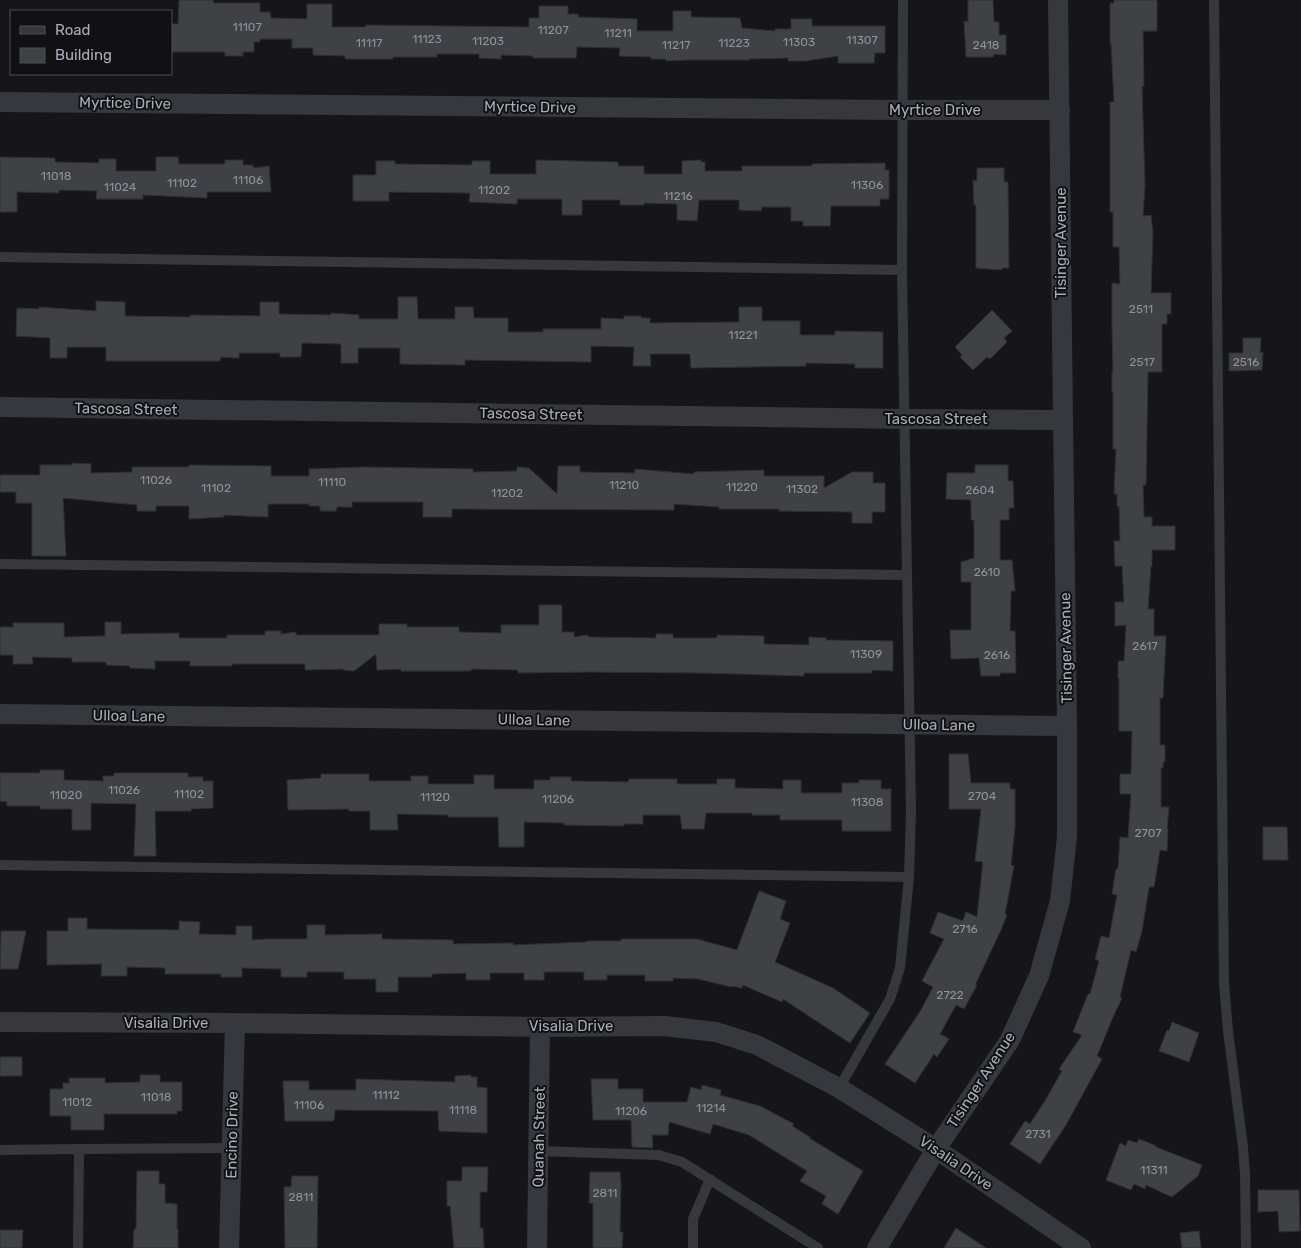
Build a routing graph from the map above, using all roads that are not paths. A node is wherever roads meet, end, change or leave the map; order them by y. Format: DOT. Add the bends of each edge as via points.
graph roads {
  1 [pos="903,0"];
  2 [pos="1058,0"];
  3 [pos="1214,0"];
  4 [pos="0,102"];
  5 [pos="902,110"];
  6 [pos="1060,110"];
  7 [pos="0,256"];
  8 [pos="902,270"];
  9 [pos="0,407"];
  10 [pos="906,419"];
  11 [pos="1063,420"];
  12 [pos="0,564"];
  13 [pos="907,575"];
  14 [pos="0,714"];
  15 [pos="909,725"];
  16 [pos="1067,726"];
  17 [pos="0,865"];
  18 [pos="909,877"];
  19 [pos="0,1022"];
  20 [pos="235,1023"];
  21 [pos="540,1026"];
  22 [pos="839,1088"];
  23 [pos="232,1148"];
  24 [pos="79,1149"];
  25 [pos="936,1149"];
  26 [pos="0,1150"];
  27 [pos="539,1151"];
  28 [pos="710,1179"];
  29 [pos="78,1248"];
  30 [pos="229,1248"];
  31 [pos="538,1248"];
  32 [pos="693,1248"];
  33 [pos="818,1248"];
  34 [pos="877,1248"];
  35 [pos="1081,1248"];
  36 [pos="1246,1248"];
  1 -- 5 [label="lane"];
  2 -- 6 [label="street, Tisinger Avenue"];
  3 -- 36 [label="lane" via="1224,983 1244,1156"];
  4 -- 5 [label="street, Myrtice Drive"];
  5 -- 6 [label="street, Myrtice Drive"];
  5 -- 8 [label="lane"];
  6 -- 11 [label="street, Tisinger Avenue"];
  7 -- 8 [label="lane"];
  8 -- 10 [label="lane"];
  9 -- 10 [label="street, Tascosa Street"];
  10 -- 11 [label="street, Tascosa Street"];
  10 -- 13 [label="lane"];
  11 -- 16 [label="street, Tisinger Avenue"];
  12 -- 13 [label="lane"];
  13 -- 15 [label="lane"];
  14 -- 15 [label="street, Ulloa Lane"];
  15 -- 16 [label="street, Ulloa Lane"];
  15 -- 18 [label="lane"];
  16 -- 25 [label="street, Tisinger Avenue" via="1067,837 1060,901 1039,976 1010,1040"];
  17 -- 18 [label="lane"];
  18 -- 22 [label="lane" via="900,968 890,999"];
  19 -- 20 [label="street, Visalia Drive"];
  20 -- 21 [label="street, Visalia Drive"];
  20 -- 23 [label="street, Encino Drive"];
  21 -- 22 [label="street, Visalia Drive" via="664,1026 716,1032 757,1045"];
  21 -- 27 [label="street, Quanah Street"];
  22 -- 25 [label="street, Visalia Drive"];
  23 -- 24 [label="lane"];
  23 -- 30 [label="street, Encino Drive"];
  24 -- 26 [label="lane"];
  24 -- 29 [label="lane"];
  25 -- 34 [label="street, Tisinger Avenue"];
  25 -- 35 [label="street, Visalia Drive"];
  27 -- 28 [label="lane" via="659,1155 682,1162"];
  27 -- 31 [label="street, Quanah Street"];
  28 -- 32 [label="lane" via="694,1219"];
  28 -- 33 [label="lane"];
}
